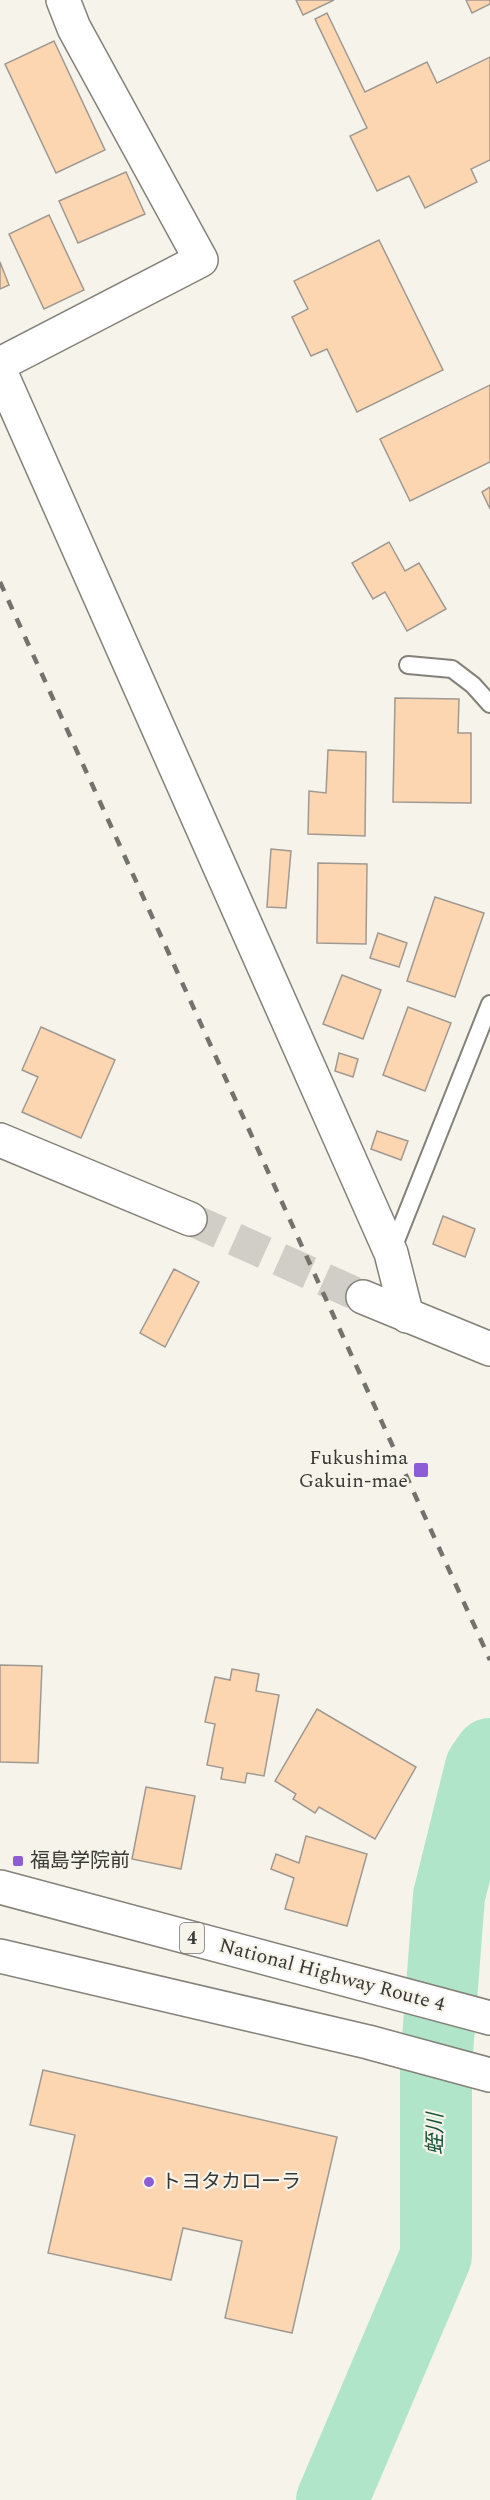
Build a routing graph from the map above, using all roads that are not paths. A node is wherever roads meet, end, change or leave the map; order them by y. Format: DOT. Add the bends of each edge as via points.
graph roads {
  1 [pos="63,0"];
  2 [pos="0,364"];
  3 [pos="0,371"];
  4 [pos="408,665"];
  5 [pos="490,704"];
  6 [pos="490,1004"];
  7 [pos="0,1140"];
  8 [pos="190,1219"];
  9 [pos="391,1254"];
  10 [pos="363,1297"];
  11 [pos="407,1317"];
  12 [pos="490,1349"];
  13 [pos="0,1887"];
  14 [pos="0,1956"];
  15 [pos="489,2018"];
  16 [pos="486,2074"];
  1 -- 2 [label="main road" via="201,260"];
  3 -- 9 [label="main road"];
  4 -- 5 [label="lane" via="452,669"];
  6 -- 9 [label="lane"];
  7 -- 8 [label="main road"];
  9 -- 11 [label="main road"];
  10 -- 11 [label="main road"];
  11 -- 12 [label="main road"];
  13 -- 15 [label="main road, National Highway Route 4 / 4"];
  14 -- 16 [label="main road" via="368,2042"];
}
